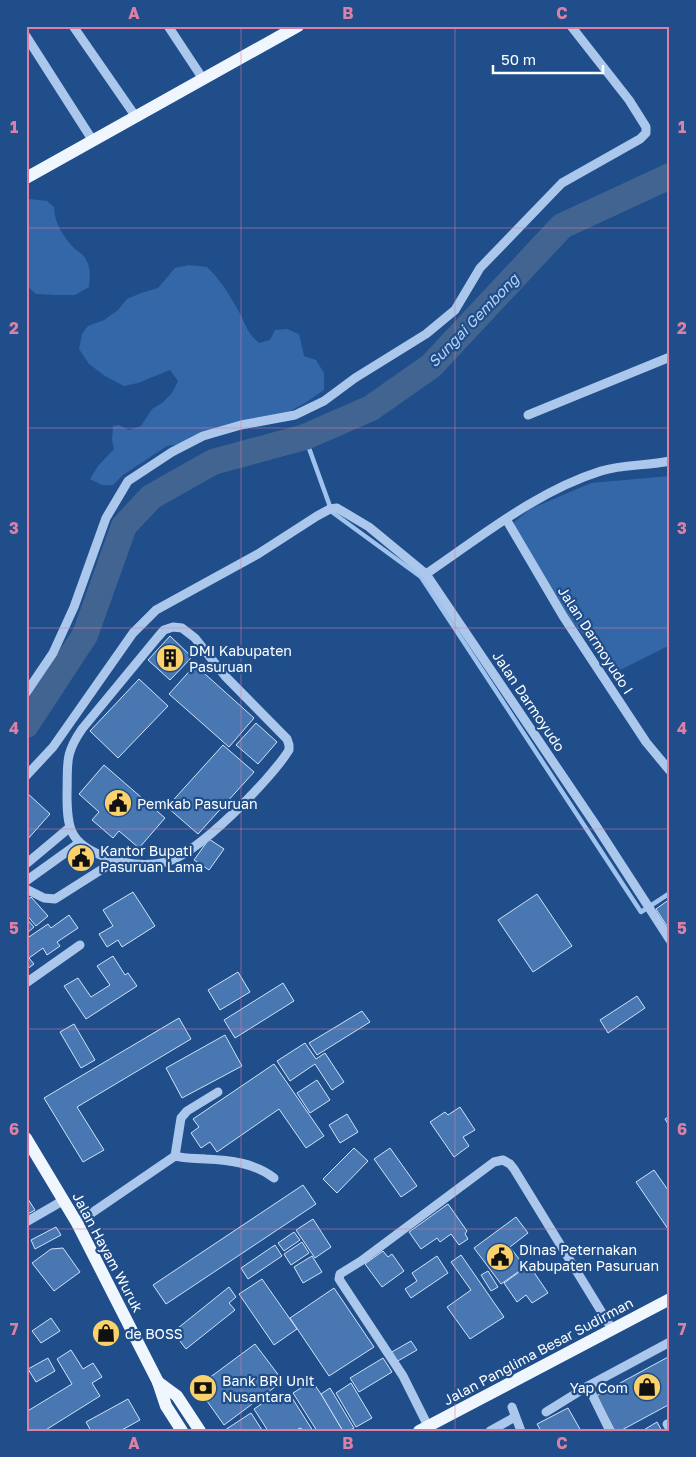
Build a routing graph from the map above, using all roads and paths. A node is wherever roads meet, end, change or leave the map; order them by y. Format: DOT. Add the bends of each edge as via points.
graph roads {
  1 [pos="73,26"];
  2 [pos="168,26"];
  3 [pos="298,26"];
  4 [pos="571,26"];
  5 [pos="26,36"];
  6 [pos="203,79"];
  7 [pos="136,117"];
  8 [pos="93,141"];
  9 [pos="26,178"];
  10 [pos="670,357"];
  11 [pos="528,414"];
  12 [pos="670,461"];
  13 [pos="506,519"];
  14 [pos="426,574"];
  15 [pos="26,693"];
  16 [pos="670,771"];
  17 [pos="26,776"];
  18 [pos="69,828"];
  19 [pos="79,843"];
  20 [pos="115,860"];
  21 [pos="26,864"];
  22 [pos="26,881"];
  23 [pos="26,889"];
  24 [pos="670,940"];
  25 [pos="80,945"];
  26 [pos="26,983"];
  27 [pos="218,1092"];
  28 [pos="26,1138"];
  29 [pos="175,1156"];
  30 [pos="274,1178"];
  31 [pos="64,1200"];
  32 [pos="26,1222"];
  33 [pos="77,1223"];
  34 [pos="670,1299"];
  35 [pos="612,1329"];
  36 [pos="670,1342"];
  37 [pos="158,1382"];
  38 [pos="588,1386"];
  39 [pos="512,1408"];
  40 [pos="546,1412"];
  41 [pos="515,1418"];
  42 [pos="421,1429"];
  43 [pos="182,1431"];
  44 [pos="200,1431"];
  45 [pos="490,1431"];
  46 [pos="521,1431"];
  47 [pos="610,1431"];
  1 -- 7 [label="street"];
  2 -- 6 [label="street"];
  3 -- 6 [label="main road"];
  4 -- 15 [label="street" via="629,100 646,127 646,133 562,183 480,268 455,310 426,334 324,401 295,415 203,436 128,481 106,518 74,607 53,653"];
  5 -- 8 [label="street"];
  6 -- 7 [label="main road"];
  7 -- 8 [label="main road"];
  8 -- 9 [label="main road"];
  10 -- 11 [label="street"];
  12 -- 13 [label="street" via="604,470 577,479"];
  13 -- 14 [label="street"];
  13 -- 16 [label="street, Jalan Darmoyudo I" via="563,616 646,742"];
  14 -- 17 [label="street, Jalan Darmoyudo" via="369,527 348,513 332,509 156,610 133,633 50,751"];
  14 -- 24 [label="street, Jalan Darmoyudo"];
  18 -- 19 [label="street"];
  18 -- 20 [label="street" via="68,756 75,740 164,630 182,628 195,638 225,676 287,739 289,750 224,823 184,853 160,863"];
  18 -- 21 [label="street"];
  19 -- 20 [label="street"];
  19 -- 22 [label="street"];
  20 -- 23 [label="street" via="55,899 44,898"];
  25 -- 26 [label="street"];
  27 -- 29 [label="street" via="181,1118"];
  28 -- 31 [label="main road, Jalan Hayam Wuruk"];
  29 -- 30 [label="street" via="248,1165"];
  29 -- 33 [label="street"];
  31 -- 32 [label="street"];
  31 -- 33 [label="main road, Jalan Hayam Wuruk"];
  33 -- 37 [label="main road, Jalan Hayam Wuruk"];
  34 -- 35 [label="main road, Jalan Panglima Besar Sudirman"];
  35 -- 42 [label="main road, Jalan Panglima Besar Sudirman"];
  35 -- 42 [label="street" via="514,1169 503,1160 494,1162 340,1274 339,1279 403,1376"];
  36 -- 38 [label="street"];
  37 -- 43 [label="main road, Jalan Hayam Wuruk" via="166,1406"];
  37 -- 44 [label="main road, Jalan Hayam Wuruk" via="177,1396"];
  38 -- 40 [label="street"];
  38 -- 47 [label="street"];
  39 -- 41 [label="street"];
  41 -- 45 [label="street"];
  41 -- 46 [label="street"];
}
